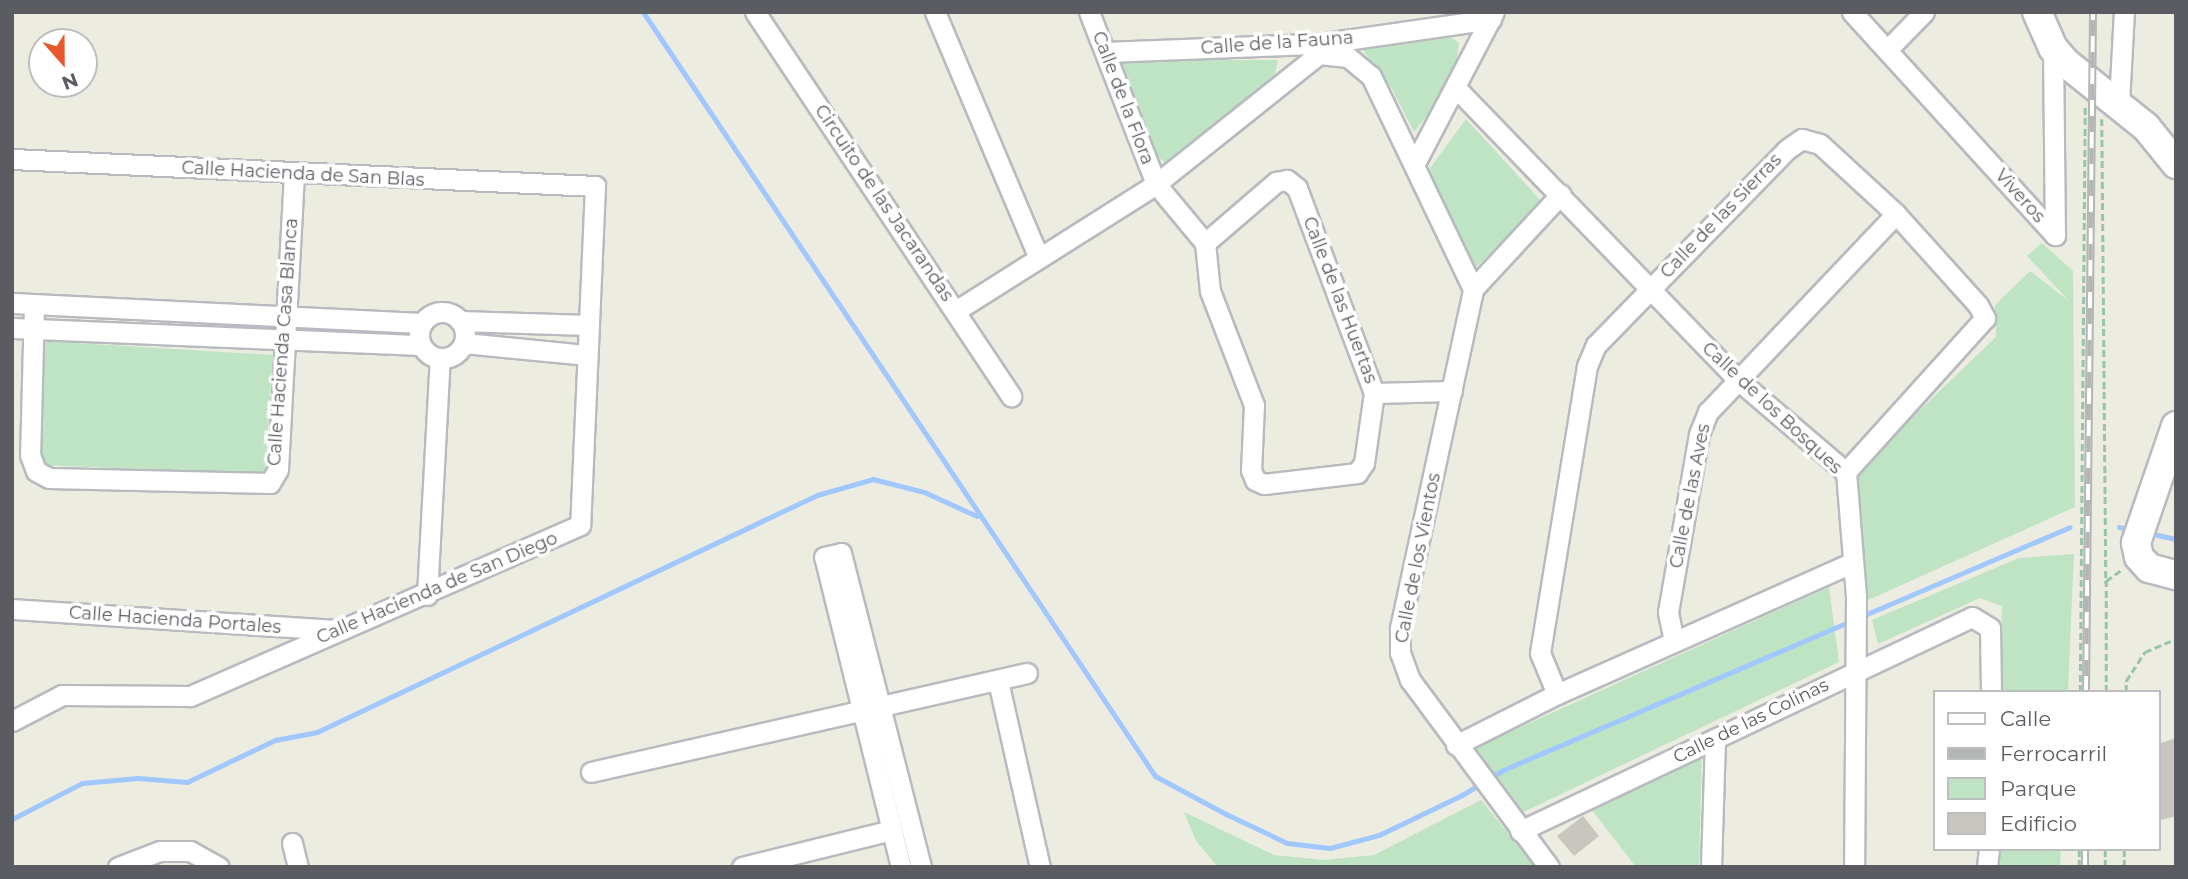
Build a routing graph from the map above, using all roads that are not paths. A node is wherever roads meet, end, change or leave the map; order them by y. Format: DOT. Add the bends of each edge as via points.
graph roads {
  1 [pos="755,12"];
  2 [pos="935,12"];
  3 [pos="1089,12"];
  4 [pos="1852,12"];
  5 [pos="1924,12"];
  6 [pos="2037,12"];
  7 [pos="2124,12"];
  8 [pos="1492,15"];
  9 [pos="2053,48"];
  10 [pos="1318,49"];
  11 [pos="1887,50"];
  12 [pos="1105,52"];
  13 [pos="1457,88"];
  14 [pos="2102,92"];
  15 [pos="12,159"];
  16 [pos="1415,163"];
  17 [pos="2176,164"];
  18 [pos="294,174"];
  19 [pos="1156,184"];
  20 [pos="595,186"];
  21 [pos="1561,194"];
  22 [pos="1896,214"];
  23 [pos="1205,243"];
  24 [pos="1038,256"];
  25 [pos="1473,289"];
  26 [pos="1650,289"];
  27 [pos="12,303"];
  28 [pos="34,305"];
  29 [pos="957,310"];
  30 [pos="284,317"];
  31 [pos="460,321"];
  32 [pos="422,323"];
  33 [pos="589,325"];
  34 [pos="12,328"];
  35 [pos="33,329"];
  36 [pos="282,340"];
  37 [pos="464,343"];
  38 [pos="421,345"];
  39 [pos="587,355"];
  40 [pos="440,358"];
  41 [pos="1739,381"];
  42 [pos="1452,391"];
  43 [pos="1374,393"];
  44 [pos="1011,396"];
  45 [pos="2176,426"];
  46 [pos="1846,472"];
  47 [pos="1853,562"];
  48 [pos="2176,575"];
  49 [pos="427,595"];
  50 [pos="12,609"];
  51 [pos="339,630"];
  52 [pos="1674,642"];
  53 [pos="1856,669"];
  54 [pos="1027,673"];
  55 [pos="998,681"];
  56 [pos="1991,690"];
  57 [pos="1557,694"];
  58 [pos="872,711"];
  59 [pos="12,721"];
  60 [pos="1715,739"];
  61 [pos="1456,745"];
  62 [pos="591,772"];
  63 [pos="892,830"];
  64 [pos="1520,831"];
  65 [pos="292,843"];
  66 [pos="118,867"];
  67 [pos="219,867"];
  68 [pos="298,867"];
  69 [pos="742,867"];
  70 [pos="901,867"];
  71 [pos="921,867"];
  72 [pos="1040,867"];
  73 [pos="1549,867"];
  74 [pos="1711,867"];
  75 [pos="1854,867"];
  1 -- 29 [label="street, Circuito de las Jacarandas"];
  2 -- 24 [label="street"];
  3 -- 12 [label="street, Calle de la Flora"];
  4 -- 11 [label="street, Viveros"];
  5 -- 11 [label="street"];
  6 -- 9 [label="street"];
  7 -- 14 [label="street"];
  8 -- 10 [label="street, Calle de la Fauna"];
  8 -- 13 [label="street"];
  9 -- 11 [label="street, Viveros" via="2055,235"];
  9 -- 14 [label="street"];
  10 -- 12 [label="street, Calle de la Fauna"];
  10 -- 16 [label="street" via="1348,57 1371,76"];
  10 -- 19 [label="street"];
  12 -- 19 [label="street, Calle de la Flora"];
  13 -- 16 [label="street"];
  13 -- 21 [label="street, Calle de los Bosques"];
  14 -- 17 [label="street" via="2146,127"];
  15 -- 18 [label="street, Calle Hacienda de San Blas"];
  16 -- 25 [label="street"];
  18 -- 20 [label="street, Calle Hacienda de San Blas"];
  18 -- 30 [label="street, Calle Hacienda Casa Blanca"];
  19 -- 23 [label="street"];
  19 -- 24 [label="street"];
  20 -- 33 [label="street, Calle Hacienda de San Diego"];
  21 -- 25 [label="street"];
  21 -- 26 [label="street, Calle de los Bosques"];
  22 -- 26 [label="street, Calle de las Sierras" via="1820,144 1802,139"];
  22 -- 41 [label="street, Calle de las Aves"];
  22 -- 46 [label="street, Calle de las Sierras" via="1985,318"];
  23 -- 43 [label="street, Calle de las Huertas" via="1276,182 1287,180 1297,188"];
  23 -- 43 [label="street, Calle de las Huertas" via="1210,291 1254,405 1251,470 1255,480 1264,484 1357,473 1364,463"];
  24 -- 29 [label="street"];
  25 -- 42 [label="street, Calle de los Vientos"];
  26 -- 41 [label="street, Calle de los Bosques"];
  26 -- 57 [label="street, Calle de las Sierras" via="1596,345 1587,366 1540,653"];
  27 -- 28 [label="street"];
  28 -- 30 [label="street"];
  28 -- 35 [label="street, Calle Hacienda Casa Blanca"];
  29 -- 44 [label="street, Circuito de las Jacarandas"];
  30 -- 32 [label="street"];
  30 -- 36 [label="street, Calle Hacienda Casa Blanca"];
  31 -- 32 [label="street" via="444,312"];
  31 -- 33 [label="street"];
  31 -- 37 [label="street"];
  32 -- 38 [label="street"];
  33 -- 39 [label="street, Calle Hacienda de San Diego"];
  34 -- 35 [label="street"];
  35 -- 36 [label="street"];
  35 -- 36 [label="street, Calle Hacienda Casa Blanca" via="30,455 36,471 49,478 270,482 278,469"];
  36 -- 38 [label="street"];
  37 -- 39 [label="street"];
  37 -- 40 [label="street" via="455,355"];
  38 -- 40 [label="street"];
  39 -- 49 [label="street, Calle Hacienda de San Diego" via="580,526"];
  40 -- 49 [label="street"];
  41 -- 46 [label="street, Calle de los Bosques"];
  41 -- 52 [label="street, Calle de las Aves" via="1708,412 1699,434 1668,612"];
  42 -- 43 [label="street"];
  42 -- 61 [label="street, Calle de los Vientos" via="1400,628 1399,653 1410,680"];
  45 -- 48 [label="street" via="2145,512 2138,550 2148,568"];
  46 -- 47 [label="street, Calle de los Bosques"];
  47 -- 52 [label="street"];
  47 -- 53 [label="street, Calle de los Bosques"];
  49 -- 51 [label="street, Calle Hacienda de San Diego"];
  50 -- 51 [label="street, Calle Hacienda Portales"];
  51 -- 59 [label="street, Calle Hacienda de San Diego" via="190,695 62,695"];
  52 -- 57 [label="street"];
  53 -- 56 [label="street, Calle de las Colinas" via="1972,617 1990,628"];
  53 -- 60 [label="street, Calle de las Colinas"];
  53 -- 75 [label="street, Calle de los Bosques"];
  54 -- 55 [label="street"];
  55 -- 58 [label="street"];
  55 -- 72 [label="street"];
  57 -- 61 [label="street"];
  58 -- 58 [label="street" via="841,553 824,557"];
  58 -- 62 [label="street"];
  58 -- 63 [label="street"];
  58 -- 71 [label="street"];
  60 -- 64 [label="street, Calle de las Colinas"];
  60 -- 74 [label="street"];
  61 -- 64 [label="street, Calle de los Vientos"];
  63 -- 69 [label="street"];
  63 -- 70 [label="street"];
  64 -- 73 [label="street, Calle de los Vientos"];
  65 -- 68 [label="street"];
  66 -- 67 [label="street" via="160,851 190,851"];
}
